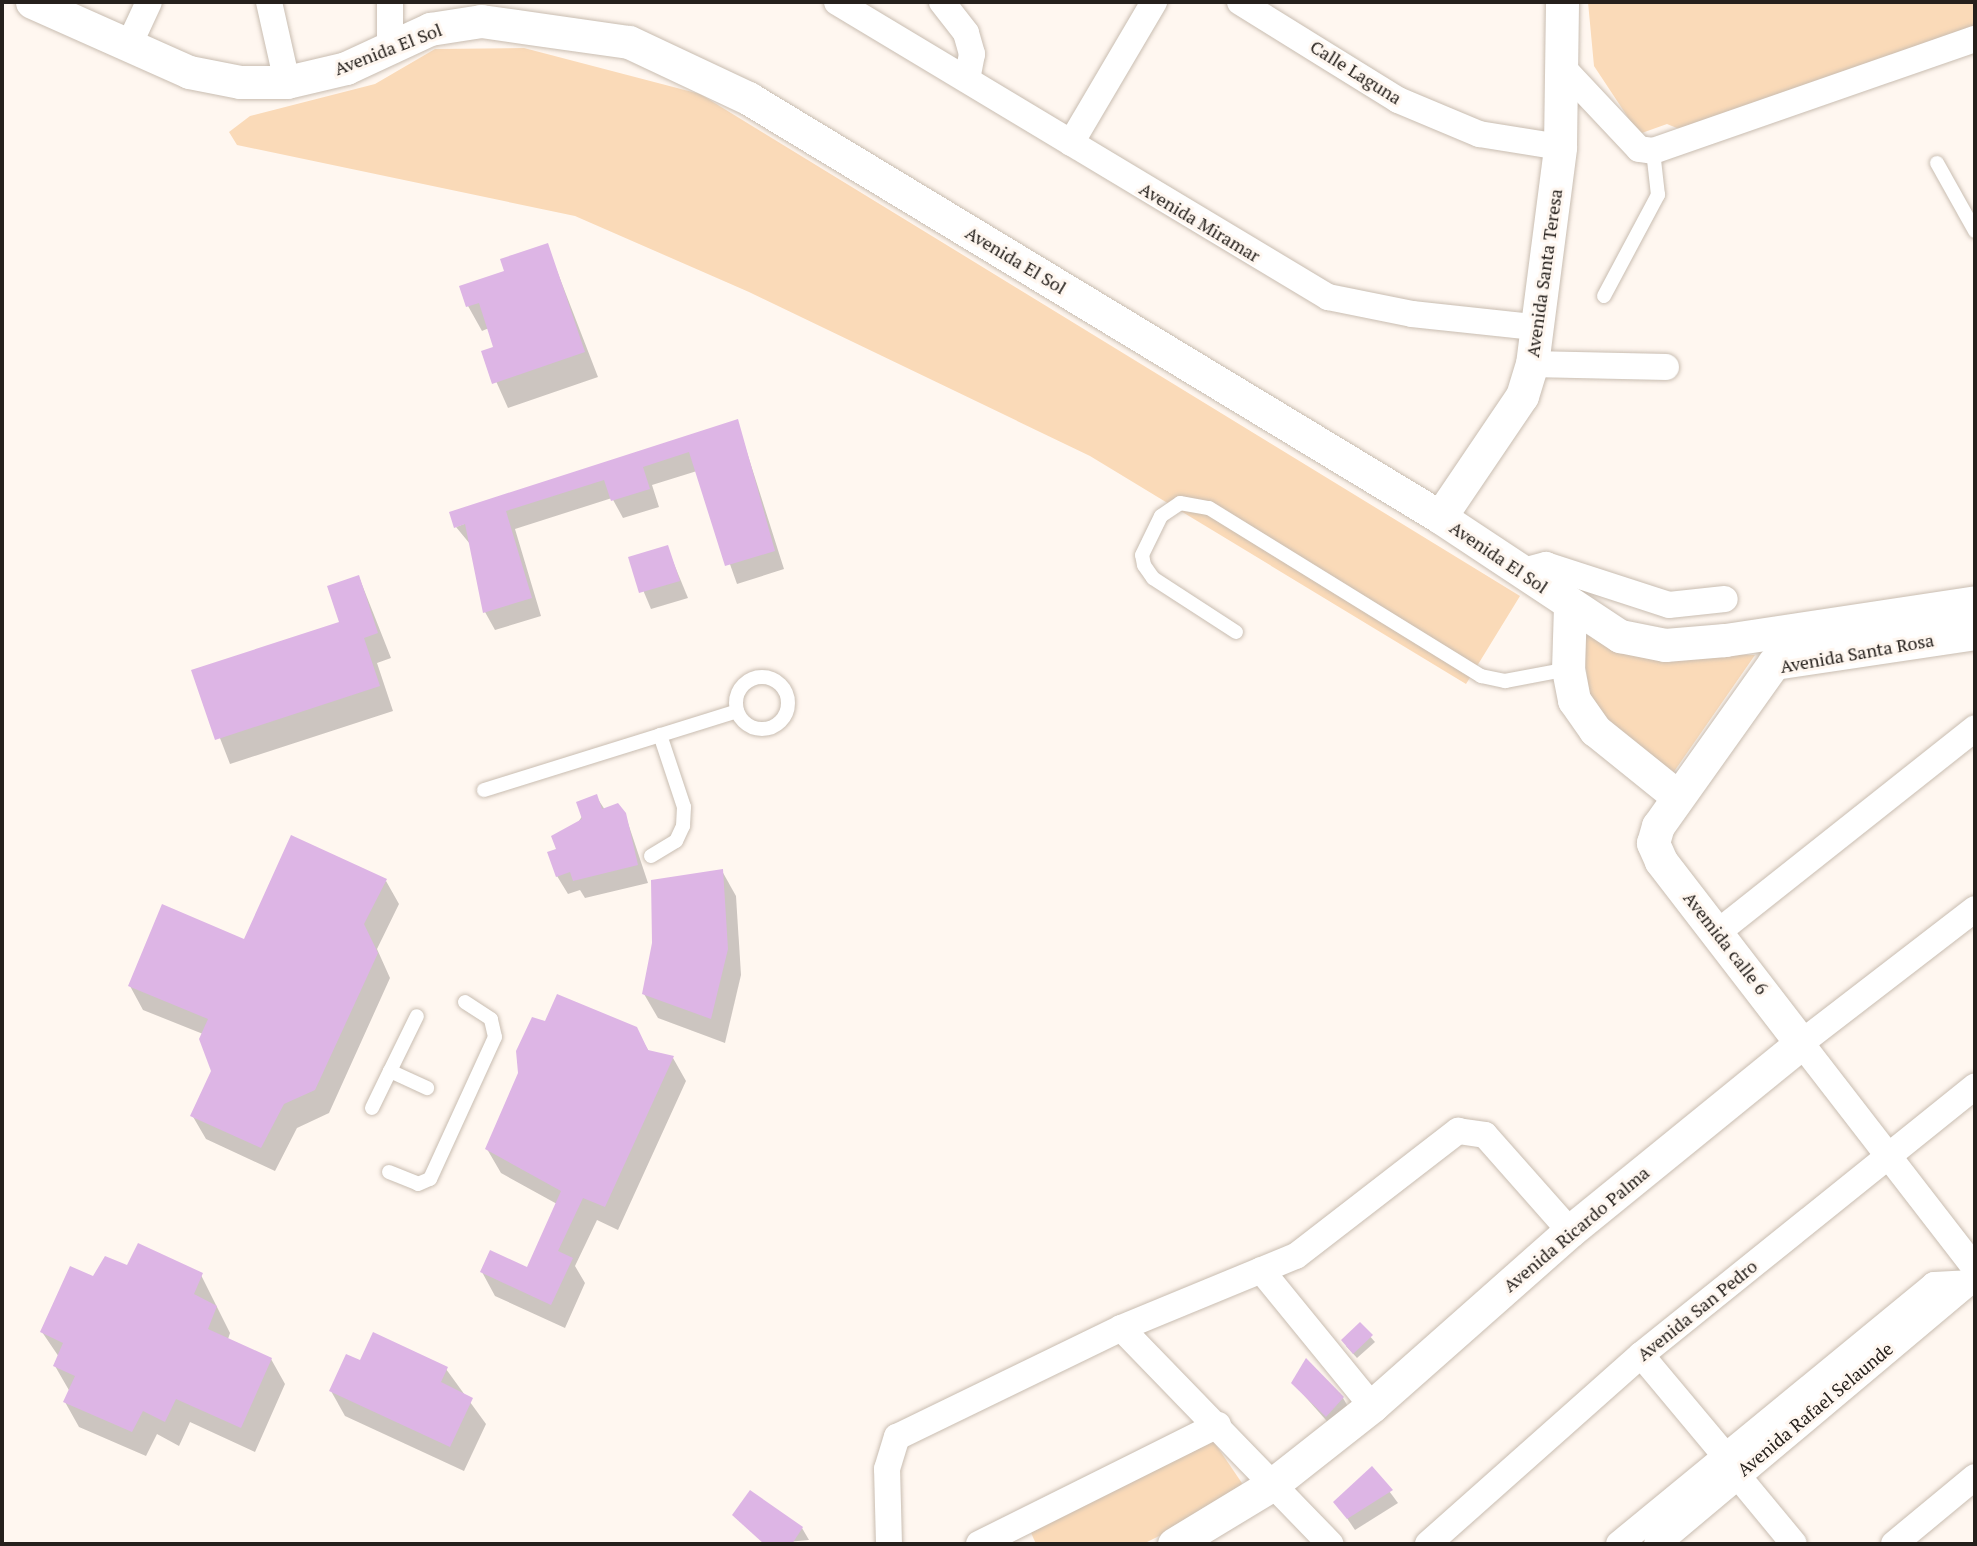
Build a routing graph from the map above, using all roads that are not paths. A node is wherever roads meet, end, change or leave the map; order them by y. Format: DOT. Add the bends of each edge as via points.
graph roads {
  1 [pos="32,2"];
  2 [pos="149,2"];
  3 [pos="269,2"];
  4 [pos="390,2"];
  5 [pos="837,2"];
  6 [pos="942,2"];
  7 [pos="1154,2"];
  8 [pos="1240,2"];
  9 [pos="1562,2"];
  10 [pos="1975,39"];
  11 [pos="129,45"];
  12 [pos="390,51"];
  13 [pos="1562,66"];
  14 [pos="968,75"];
  15 [pos="287,82"];
  16 [pos="1070,143"];
  17 [pos="1560,147"];
  18 [pos="1653,150"];
  19 [pos="1937,163"];
  20 [pos="1975,231"];
  21 [pos="1604,296"];
  22 [pos="1534,327"];
  23 [pos="1532,364"];
  24 [pos="1666,367"];
  25 [pos="1440,517"];
  26 [pos="1522,570"];
  27 [pos="1725,599"];
  28 [pos="1975,602"];
  29 [pos="1570,606"];
  30 [pos="1236,632"];
  31 [pos="1975,633"];
  32 [pos="1568,669"];
  33 [pos="737,711"];
  34 [pos="1975,728"];
  35 [pos="660,735"];
  36 [pos="484,790"];
  37 [pos="1677,796"];
  38 [pos="1653,843"];
  39 [pos="651,856"];
  40 [pos="1975,909"];
  41 [pos="1718,932"];
  42 [pos="465,1002"];
  43 [pos="417,1016"];
  44 [pos="1801,1043"];
  45 [pos="390,1071"];
  46 [pos="1975,1086"];
  47 [pos="427,1087"];
  48 [pos="372,1108"];
  49 [pos="1888,1154"];
  50 [pos="389,1172"];
  51 [pos="1570,1231"];
  52 [pos="1261,1270"];
  53 [pos="1973,1276"];
  54 [pos="1121,1328"];
  55 [pos="1641,1355"];
  56 [pos="1372,1406"];
  57 [pos="1218,1425"];
  58 [pos="1730,1464"];
  59 [pos="1975,1477"];
  60 [pos="1273,1484"];
  61 [pos="889,1544"];
  62 [pos="979,1544"];
  63 [pos="1174,1544"];
  64 [pos="1330,1544"];
  65 [pos="1428,1544"];
  66 [pos="1619,1544"];
  67 [pos="1657,1544"];
  68 [pos="1794,1544"];
  69 [pos="1894,1544"];
  1 -- 11 [label="street, Avenida El Sol"];
  2 -- 11 [label="street"];
  3 -- 15 [label="street"];
  4 -- 12 [label="street"];
  5 -- 14 [label="street, Avenida Miramar"];
  6 -- 14 [label="street" via="966,33 972,54"];
  7 -- 16 [label="street"];
  8 -- 17 [label="street, Calle Laguna" via="1398,100 1479,134"];
  9 -- 13 [label="street, Avenida Santa Teresa"];
  10 -- 18 [label="street"];
  11 -- 15 [label="street, Avenida El Sol" via="189,72 240,82"];
  12 -- 15 [label="street, Avenida El Sol"];
  12 -- 25 [label="street, Avenida El Sol" via="430,29 481,21 629,42 748,98"];
  13 -- 17 [label="street, Avenida Santa Teresa"];
  13 -- 18 [label="street" via="1639,149"];
  14 -- 16 [label="street, Avenida Miramar"];
  16 -- 22 [label="street, Avenida Miramar" via="1328,297 1412,314"];
  17 -- 22 [label="street, Avenida Santa Teresa"];
  18 -- 21 [label="lane" via="1658,195"];
  19 -- 20 [label="lane"];
  22 -- 23 [label="street, Avenida Santa Teresa"];
  23 -- 24 [label="street"];
  23 -- 25 [label="street, Avenida Santa Teresa" via="1522,396"];
  25 -- 26 [label="street, Avenida El Sol"];
  26 -- 27 [label="street" via="1546,565 1669,605"];
  26 -- 29 [label="street, Avenida El Sol"];
  28 -- 29 [label="street, Avenida El Sol" via="1665,645 1620,636"];
  29 -- 32 [label="street"];
  30 -- 32 [label="lane" via="1153,578 1144,565 1142,555 1161,516 1180,503 1209,508 1481,676 1506,681"];
  31 -- 37 [label="street, Avenida Santa Rosa" via="1774,663"];
  32 -- 37 [label="street" via="1574,700 1595,730"];
  33 -- 35 [label="lane"];
  34 -- 41 [label="street"];
  35 -- 36 [label="lane"];
  35 -- 39 [label="lane" via="684,807 683,827 676,841"];
  37 -- 38 [label="street, Avenida Santa Rosa"];
  38 -- 41 [label="street, Avemida calle 6"];
  40 -- 44 [label="street, Avenida Ricardo Palma"];
  41 -- 44 [label="street, Avemida calle 6"];
  42 -- 50 [label="lane" via="491,1019 495,1037 430,1179 418,1184"];
  43 -- 45 [label="lane"];
  44 -- 49 [label="street"];
  44 -- 51 [label="street, Avenida Ricardo Palma"];
  45 -- 47 [label="lane"];
  45 -- 48 [label="lane"];
  46 -- 49 [label="street, Avenida San Pedro"];
  49 -- 53 [label="street"];
  49 -- 55 [label="street, Avenida San Pedro"];
  51 -- 52 [label="street" via="1485,1135 1472,1129 1458,1131 1334,1231"];
  51 -- 56 [label="street, Avenida Ricardo Palma"];
  52 -- 54 [label="street"];
  52 -- 56 [label="street"];
  53 -- 58 [label="street, Avenida Rafael Selaunde"];
  54 -- 57 [label="street"];
  54 -- 61 [label="street" via="897,1437 887,1469"];
  55 -- 58 [label="street"];
  55 -- 65 [label="street, Avenida San Pedro"];
  56 -- 60 [label="street, Avenida Ricardo Palma"];
  57 -- 60 [label="street"];
  57 -- 62 [label="street"];
  58 -- 66 [label="street"];
  58 -- 67 [label="street, Avenida Rafael Selaunde"];
  58 -- 68 [label="street"];
  59 -- 69 [label="street"];
  60 -- 63 [label="street, Avenida Ricardo Palma"];
  60 -- 64 [label="street"];
}
